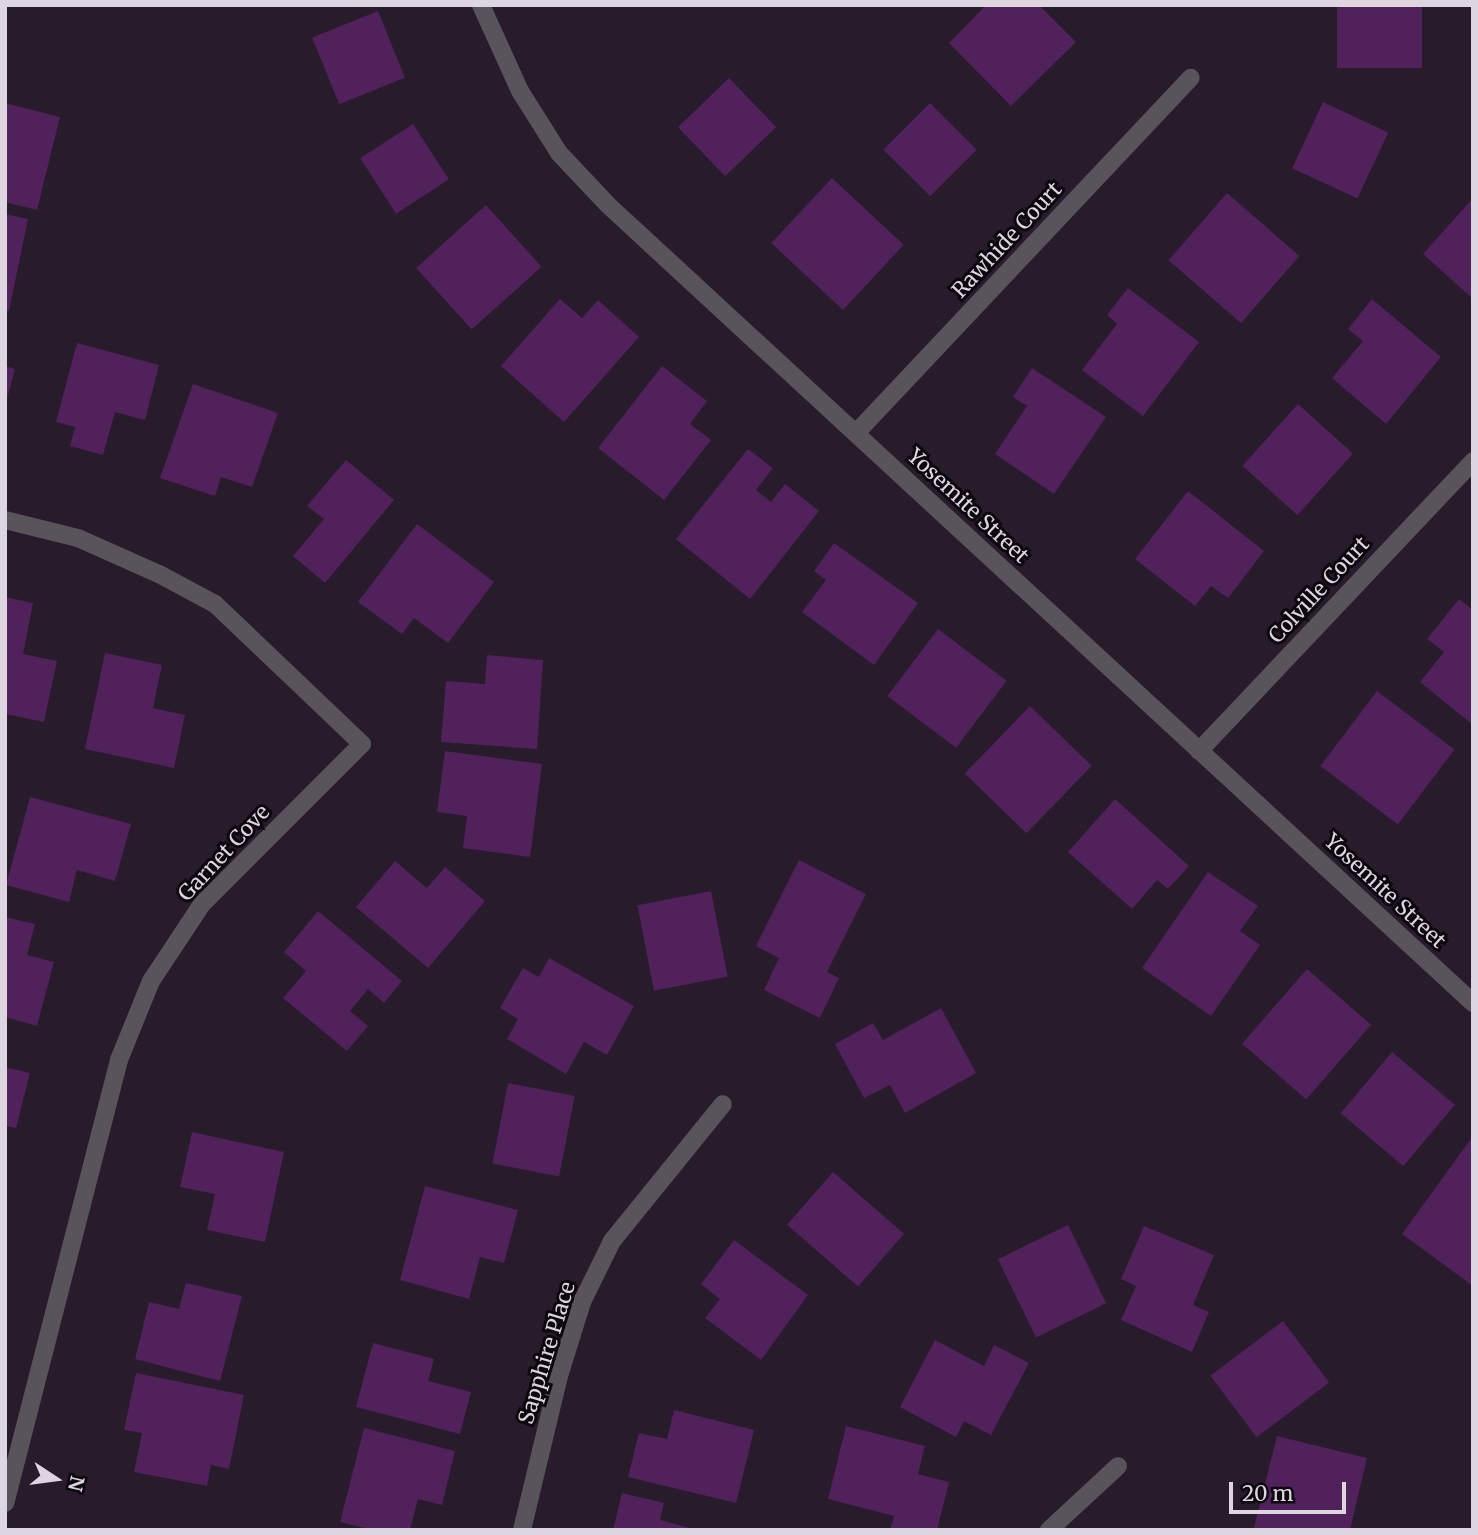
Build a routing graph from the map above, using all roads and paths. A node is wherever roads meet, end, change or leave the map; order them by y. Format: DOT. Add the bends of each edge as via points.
graph roads {
  1 [pos="481,5"];
  2 [pos="1191,78"];
  3 [pos="856,433"];
  4 [pos="1473,461"];
  5 [pos="5,520"];
  6 [pos="1199,751"];
  7 [pos="1473,1003"];
  8 [pos="723,1104"];
  9 [pos="1118,1466"];
  10 [pos="5,1503"];
  11 [pos="522,1530"];
  12 [pos="1049,1530"];
  1 -- 3 [label="street, Yosemite Street" via="520,91 559,153 608,205"];
  2 -- 3 [label="street, Rawhide Court"];
  3 -- 6 [label="street, Yosemite Street"];
  4 -- 6 [label="street, Colville Court"];
  5 -- 10 [label="street, Garnet Cove" via="78,538 215,604 362,744 202,905 151,981 119,1060"];
  6 -- 7 [label="street, Yosemite Street"];
  8 -- 11 [label="street, Sapphire Place" via="612,1241 582,1301"];
  9 -- 12 [label="street"];
}
